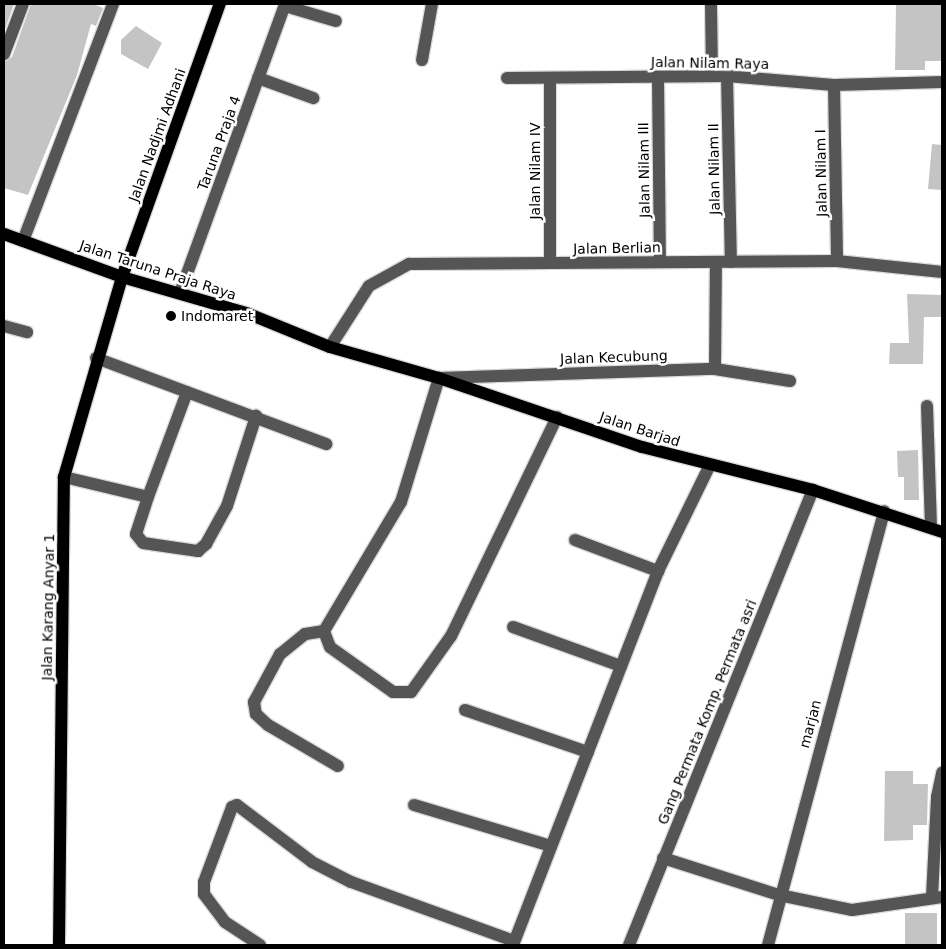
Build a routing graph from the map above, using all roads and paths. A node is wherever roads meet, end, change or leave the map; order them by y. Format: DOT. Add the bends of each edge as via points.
graph roads {
  1 [pos="23,4"];
  2 [pos="114,4"];
  3 [pos="220,4"];
  4 [pos="432,4"];
  5 [pos="711,4"];
  6 [pos="285,5"];
  7 [pos="336,21"];
  8 [pos="4,54"];
  9 [pos="422,60"];
  10 [pos="712,76"];
  11 [pos="727,76"];
  12 [pos="658,77"];
  13 [pos="258,78"];
  14 [pos="507,78"];
  15 [pos="550,78"];
  16 [pos="942,82"];
  17 [pos="834,85"];
  18 [pos="313,98"];
  19 [pos="4,234"];
  20 [pos="23,241"];
  21 [pos="837,261"];
  22 [pos="660,262"];
  23 [pos="716,262"];
  24 [pos="731,262"];
  25 [pos="550,263"];
  26 [pos="942,272"];
  27 [pos="122,277"];
  28 [pos="180,293"];
  29 [pos="4,326"];
  30 [pos="27,332"];
  31 [pos="330,347"];
  32 [pos="96,358"];
  33 [pos="715,369"];
  34 [pos="439,378"];
  35 [pos="790,381"];
  36 [pos="187,392"];
  37 [pos="927,406"];
  38 [pos="256,416"];
  39 [pos="557,416"];
  40 [pos="326,444"];
  41 [pos="709,467"];
  42 [pos="64,477"];
  43 [pos="813,490"];
  44 [pos="148,497"];
  45 [pos="884,512"];
  46 [pos="937,530"];
  47 [pos="575,540"];
  48 [pos="658,571"];
  49 [pos="513,627"];
  50 [pos="324,631"];
  51 [pos="621,666"];
  52 [pos="465,710"];
  53 [pos="588,752"];
  54 [pos="338,766"];
  55 [pos="942,773"];
  56 [pos="414,805"];
  57 [pos="551,846"];
  58 [pos="663,858"];
  59 [pos="779,895"];
  60 [pos="937,897"];
  61 [pos="514,943"];
  62 [pos="59,945"];
  63 [pos="260,945"];
  64 [pos="629,945"];
  65 [pos="768,945"];
  1 -- 8 [label="street"];
  2 -- 20 [label="street"];
  3 -- 27 [label="main road, Jalan Nadjmi Adhani"];
  4 -- 9 [label="street"];
  5 -- 10 [label="street"];
  6 -- 7 [label="street"];
  6 -- 13 [label="street, Taruna Praja 4"];
  10 -- 11 [label="street, Jalan Nilam Raya"];
  10 -- 12 [label="street, Jalan Nilam Raya"];
  11 -- 17 [label="street, Jalan Nilam Raya"];
  11 -- 24 [label="street, Jalan Nilam II"];
  12 -- 15 [label="street, Jalan Nilam Raya"];
  12 -- 22 [label="street, Jalan Nilam III"];
  13 -- 18 [label="street"];
  13 -- 28 [label="street, Taruna Praja 4"];
  14 -- 15 [label="street, Jalan Nilam Raya"];
  15 -- 25 [label="street, Jalan Nilam IV"];
  16 -- 17 [label="street, Jalan Nilam Raya"];
  17 -- 21 [label="street, Jalan Nilam I"];
  19 -- 20 [label="main road, Jalan Taruna Praja Raya"];
  20 -- 27 [label="main road, Jalan Taruna Praja Raya"];
  21 -- 24 [label="street, Jalan Berlian"];
  21 -- 26 [label="street, Jalan Berlian"];
  22 -- 23 [label="street, Jalan Berlian"];
  22 -- 25 [label="street, Jalan Berlian"];
  23 -- 24 [label="street, Jalan Berlian"];
  23 -- 33 [label="street"];
  25 -- 31 [label="street, Jalan Berlian" via="409,264 369,286"];
  27 -- 28 [label="main road, Jalan Taruna Praja Raya"];
  27 -- 32 [label="main road, Jalan Karang Anyar 1"];
  28 -- 31 [label="main road, Jalan Taruna Praja Raya" via="249,314"];
  29 -- 30 [label="street"];
  31 -- 34 [label="main road, Jalan Barjad"];
  32 -- 36 [label="street"];
  32 -- 42 [label="main road, Jalan Karang Anyar 1"];
  33 -- 34 [label="street, Jalan Kecubung"];
  33 -- 35 [label="street, Jalan Kecubung"];
  34 -- 39 [label="main road, Jalan Barjad"];
  34 -- 50 [label="street" via="401,502"];
  36 -- 38 [label="street"];
  36 -- 44 [label="street"];
  37 -- 46 [label="street"];
  38 -- 40 [label="street"];
  38 -- 44 [label="street" via="227,506 206,544 198,552 143,542 136,534"];
  39 -- 41 [label="main road, Jalan Barjad"];
  39 -- 50 [label="street" via="451,636 411,692 393,692 330,648"];
  41 -- 43 [label="main road, Jalan Barjad"];
  41 -- 48 [label="street"];
  42 -- 44 [label="street"];
  42 -- 62 [label="main road, Jalan Karang Anyar 1"];
  43 -- 45 [label="main road, Jalan Barjad"];
  43 -- 58 [label="street, Gang Permata Komp. Permata asri"];
  45 -- 46 [label="main road, Jalan Barjad"];
  45 -- 59 [label="street, marjan"];
  47 -- 48 [label="street"];
  48 -- 51 [label="street"];
  49 -- 51 [label="street"];
  50 -- 54 [label="street" via="305,634 280,654 254,702 256,714 268,725"];
  51 -- 53 [label="street"];
  52 -- 53 [label="street"];
  53 -- 57 [label="street"];
  55 -- 60 [label="street" via="937,797"];
  56 -- 57 [label="street"];
  57 -- 61 [label="street"];
  58 -- 59 [label="street"];
  58 -- 64 [label="street, Gang Permata Komp. Permata asri"];
  59 -- 60 [label="street" via="852,910"];
  59 -- 65 [label="street, marjan"];
  61 -- 63 [label="street" via="351,882 312,862 244,806 237,805 232,807 204,882 204,894 226,922"];
}
